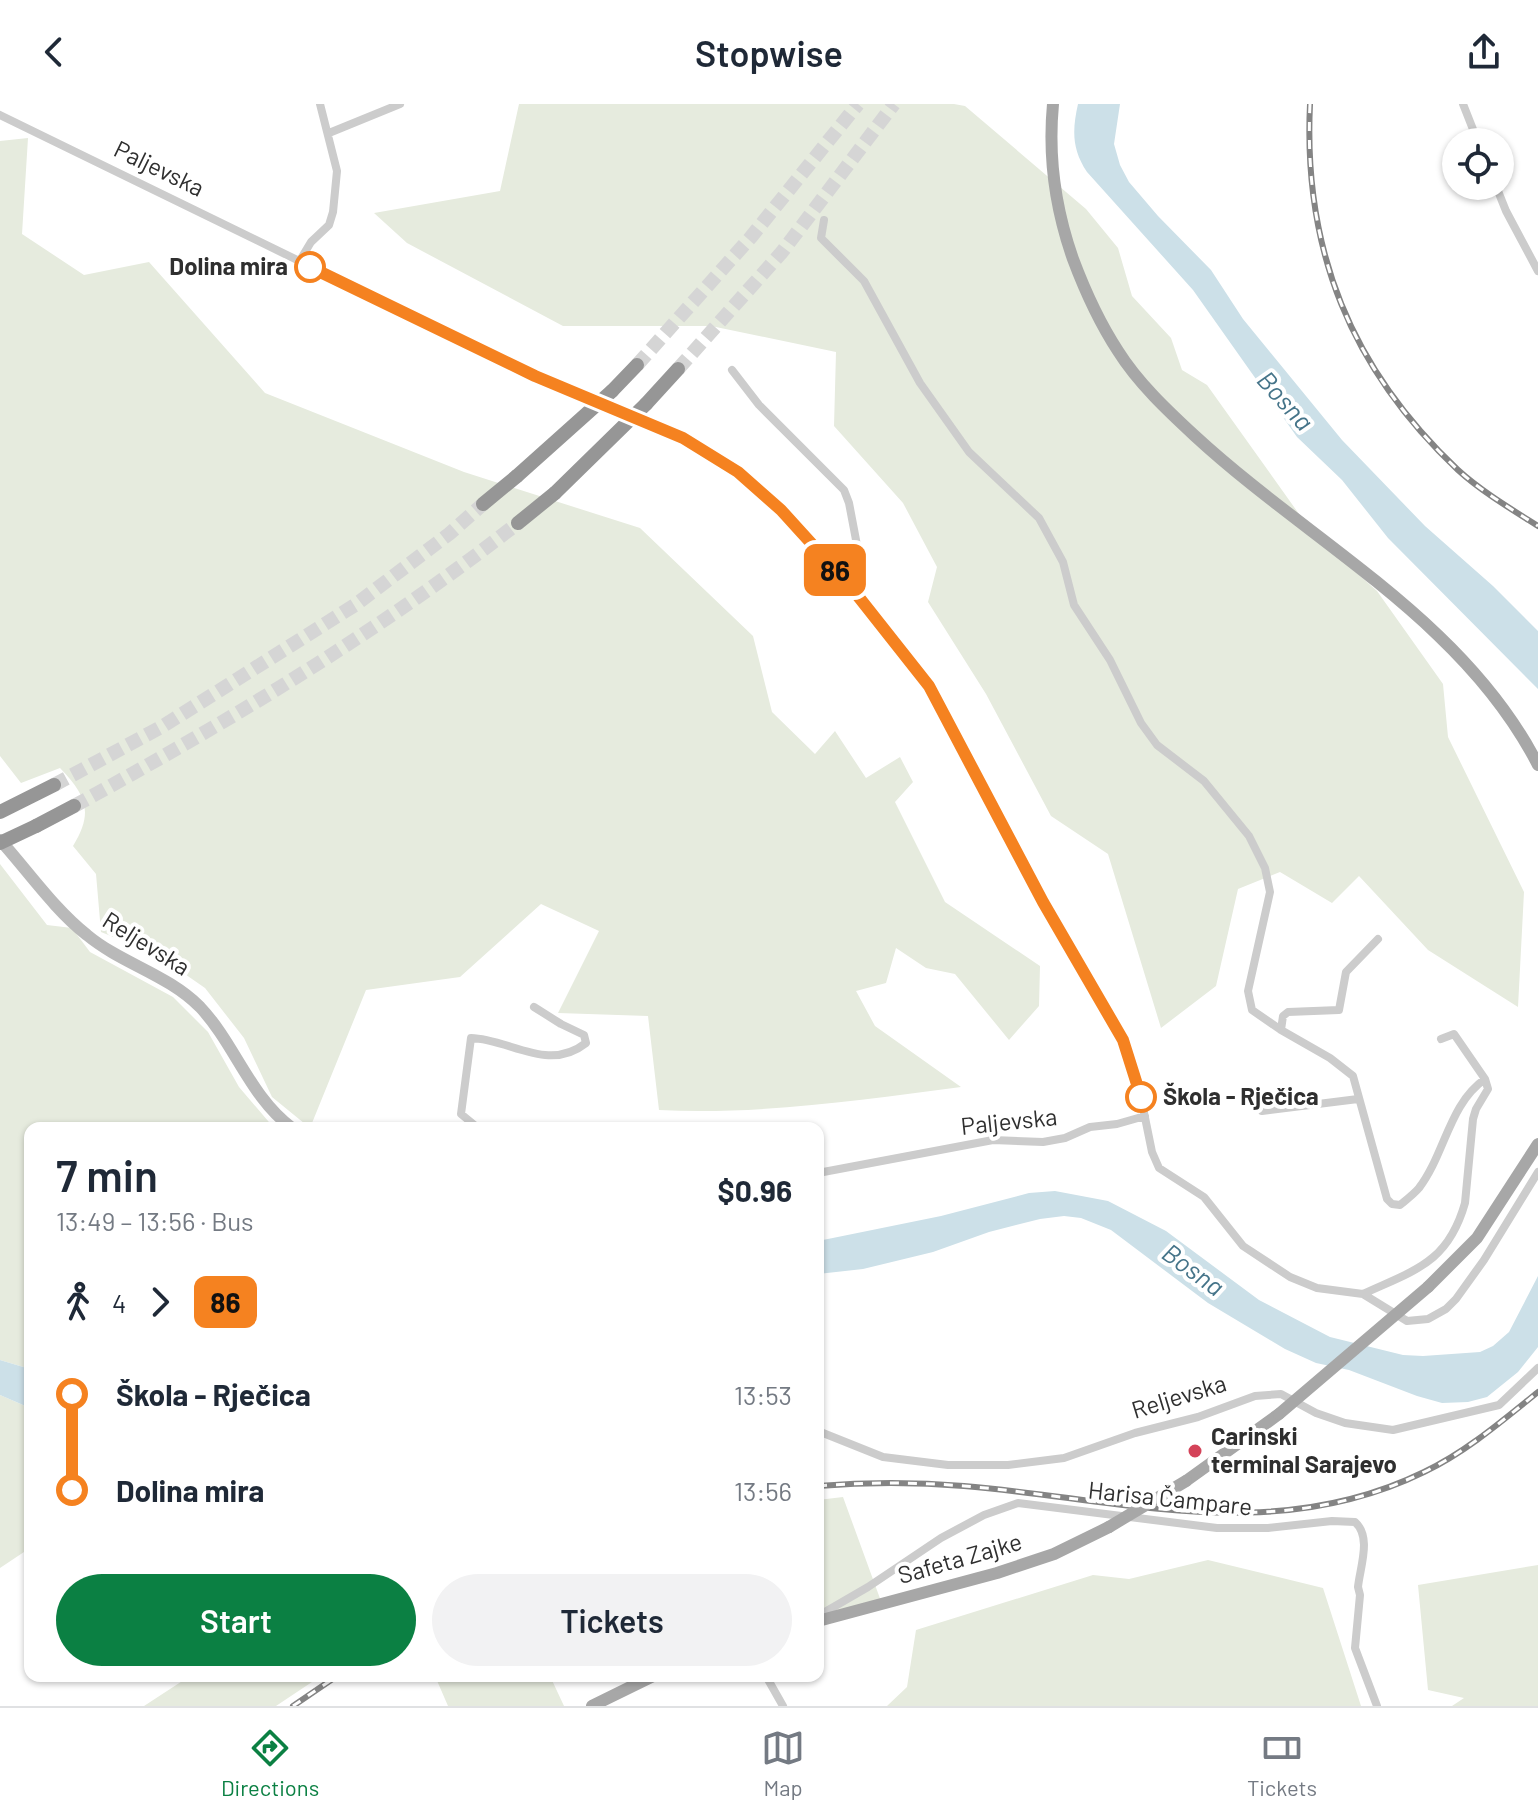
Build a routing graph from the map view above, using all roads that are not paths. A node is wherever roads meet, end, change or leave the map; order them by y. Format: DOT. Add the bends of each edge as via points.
graph roads {
  1 [pos="320,104"];
  2 [pos="400,104"];
  3 [pos="1053,104"];
  4 [pos="1463,104"];
  5 [pos="0,115"];
  6 [pos="1472,128"];
  7 [pos="329,133"];
  8 [pos="1502,200"];
  9 [pos="824,220"];
  10 [pos="299,262"];
  11 [pos="1538,271"];
  12 [pos="637,365"];
  13 [pos="678,369"];
  14 [pos="732,370"];
  15 [pos="483,504"];
  16 [pos="518,523"];
  17 [pos="850,586"];
  18 [pos="1538,765"];
  19 [pos="54,785"];
  20 [pos="74,806"];
  21 [pos="0,812"];
  22 [pos="0,842"];
  23 [pos="1378,939"];
  24 [pos="534,1007"];
  25 [pos="1281,1030"];
  26 [pos="1441,1039"];
  27 [pos="1485,1079"];
  28 [pos="1358,1099"];
  29 [pos="1262,1111"];
  30 [pos="1145,1116"];
  31 [pos="285,1122"];
  32 [pos="471,1122"];
  33 [pos="1538,1144"];
  34 [pos="824,1172"];
  35 [pos="1538,1172"];
  36 [pos="1363,1294"];
  37 [pos="1538,1368"];
  38 [pos="824,1433"];
  39 [pos="824,1614"];
  40 [pos="824,1616"];
  41 [pos="641,1682"];
  42 [pos="769,1682"];
  43 [pos="592,1706"];
  44 [pos="783,1706"];
  45 [pos="1377,1706"];
  1 -- 7 [label="street"];
  2 -- 7 [label="street"];
  3 -- 18 [label="main road" via="1052,175 1062,227 1086,295 1119,353 1220,459 1460,657"];
  4 -- 6 [label="street"];
  5 -- 10 [label="street, Paljevska"];
  7 -- 10 [label="street" via="337,171 333,212 329,225"];
  8 -- 11 [label="street"];
  9 -- 25 [label="street" via="821,238 864,281 920,383 969,452 1039,518 1063,562 1074,605 1110,660 1141,723 1157,745 1204,781 1249,836 1270,892 1248,991 1252,1010"];
  10 -- 17 [label="street, Paljevska" via="535,376 683,438 749,481"];
  12 -- 15 [label="highway, bridge"];
  13 -- 16 [label="highway, bridge" via="555,493"];
  14 -- 17 [label="street" via="759,405 844,490 860,561"];
  17 -- 30 [label="street, Paljevska" via="929,686 1123,1040"];
  19 -- 21 [label="highway"];
  20 -- 22 [label="highway, bridge"];
  22 -- 31 [label="main road, Reljevska" via="86,935 176,986 202,1009 259,1095"];
  23 -- 25 [label="street" via="1346,972 1339,1010 1288,1012"];
  24 -- 32 [label="street" via="584,1035 586,1043 540,1056 471,1038 461,1114"];
  25 -- 28 [label="street" via="1353,1076"];
  26 -- 27 [label="street" via="1454,1034"];
  27 -- 28 [label="street" via="1464,1101 1419,1189 1400,1205 1387,1199"];
  27 -- 36 [label="street" via="1488,1089 1473,1119 1465,1203 1454,1236 1420,1268"];
  28 -- 29 [label="street"];
  30 -- 34 [label="street, Paljevska" via="1043,1142 993,1140"];
  30 -- 36 [label="street" via="1159,1168 1204,1197 1243,1246 1317,1288"];
  33 -- 40 [label="main road, Safeta Zajke, bridge" via="1477,1238 1428,1287 1279,1414 1186,1481 1054,1554"];
  35 -- 36 [label="street" via="1484,1260 1446,1309 1428,1319 1407,1321"];
  37 -- 38 [label="street, Reljevska" via="1499,1405 1393,1430 1345,1423 1281,1394 1255,1396 1064,1458 1008,1465 883,1457"];
  39 -- 45 [label="street, Harisa Čampare" via="941,1538 1018,1503 1217,1528 1349,1521 1361,1527 1365,1537 1355,1648"];
  41 -- 43 [label="main road"];
  42 -- 44 [label="street"];
}
